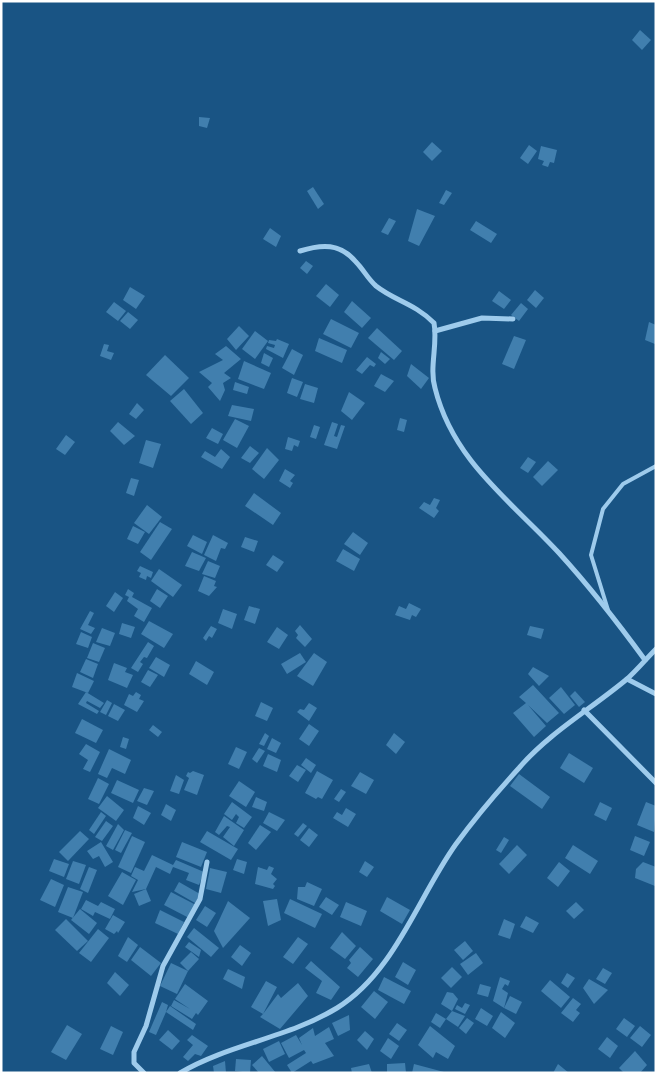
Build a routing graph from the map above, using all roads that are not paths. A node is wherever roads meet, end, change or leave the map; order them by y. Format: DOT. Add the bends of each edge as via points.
graph roads {
  1 [pos="300,251"];
  2 [pos="513,319"];
  3 [pos="435,331"];
  4 [pos="656,466"];
  5 [pos="609,612"];
  6 [pos="656,649"];
  7 [pos="645,660"];
  8 [pos="627,679"];
  9 [pos="656,694"];
  10 [pos="584,710"];
  11 [pos="656,783"];
  12 [pos="207,862"];
  13 [pos="144,1073"];
  14 [pos="180,1073"];
  1 -- 3 [label="street" via="331,246 344,252 356,261 376,286 421,310 434,324"];
  2 -- 3 [label="street" via="482,318"];
  3 -- 5 [label="street" via="434,386 459,444 481,476 557,552"];
  4 -- 5 [label="lane" via="623,484 603,509 591,555"];
  5 -- 7 [label="street"];
  6 -- 7 [label="street"];
  7 -- 8 [label="street"];
  8 -- 9 [label="street"];
  8 -- 10 [label="street"];
  10 -- 11 [label="street"];
  10 -- 14 [label="street" via="520,766 456,845 410,926 367,982 338,1008 268,1038 205,1058"];
  12 -- 13 [label="street" via="200,899 163,966 146,1026 134,1052 134,1063"];
}
